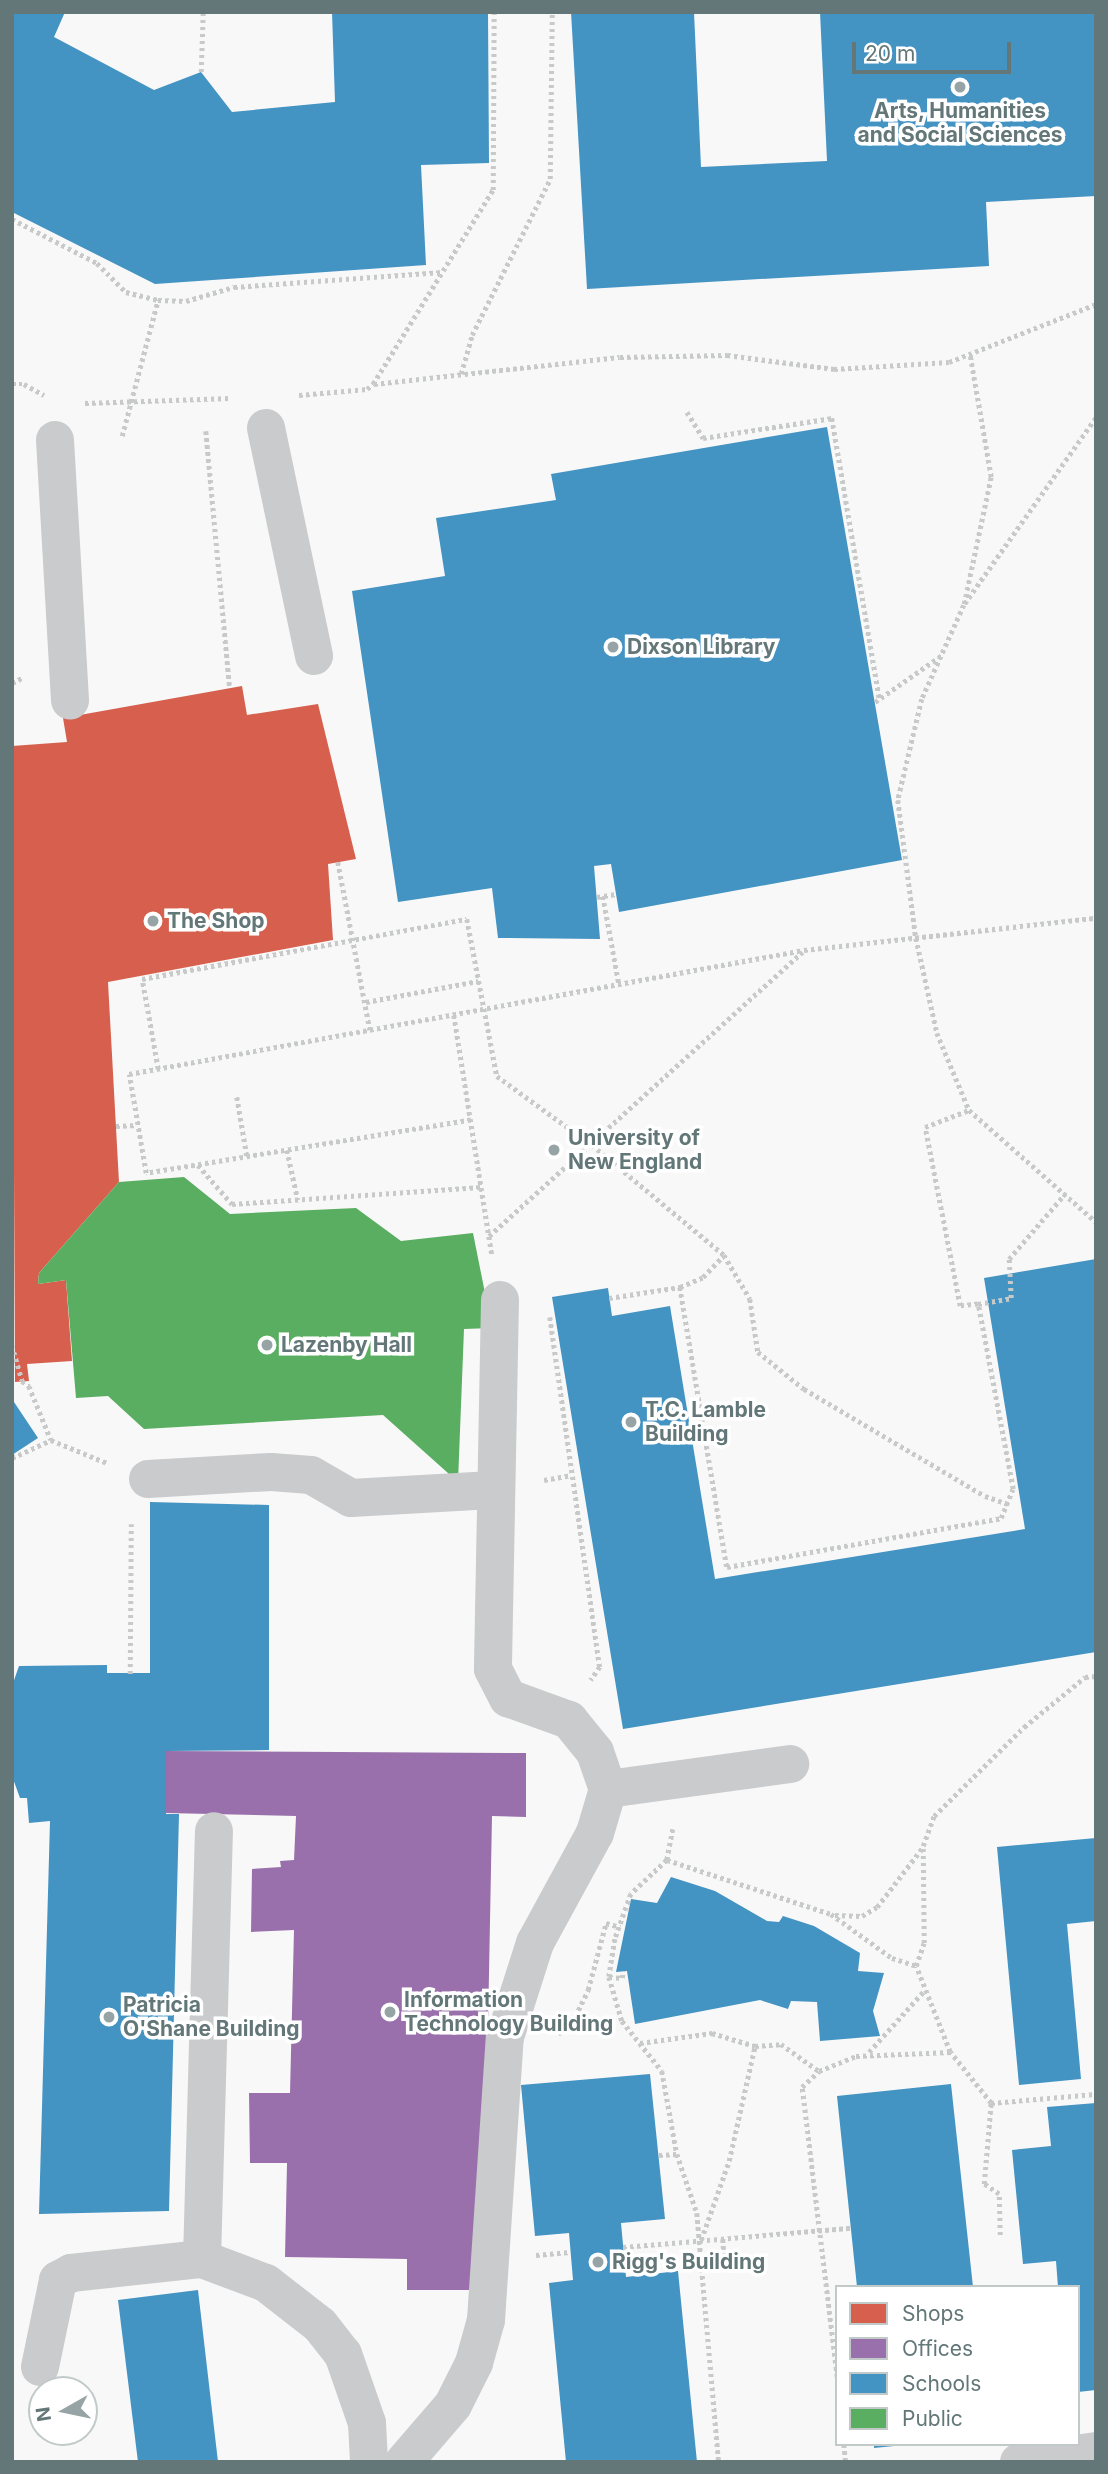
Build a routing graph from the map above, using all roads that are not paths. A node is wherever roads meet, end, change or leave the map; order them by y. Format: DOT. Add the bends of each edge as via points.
graph roads {
  1 [pos="266,428"];
  2 [pos="55,440"];
  3 [pos="314,656"];
  4 [pos="70,701"];
  5 [pos="500,1300"];
  6 [pos="139,1480"];
  7 [pos="493,1490"];
  8 [pos="790,1764"];
  9 [pos="608,1789"];
  10 [pos="214,1831"];
  11 [pos="202,2259"];
  12 [pos="40,2367"];
  13 [pos="1096,2451"];
  14 [pos="369,2462"];
  15 [pos="404,2462"];
  16 [pos="1019,2462"];
  1 -- 3 [label="lane"];
  2 -- 4 [label="lane"];
  5 -- 7 [label="lane" via="502,1371"];
  6 -- 7 [label="lane" via="271,1472 311,1475 351,1498"];
  7 -- 9 [label="lane" via="491,1624 493,1669 499,1687 508,1698 569,1720 595,1752"];
  8 -- 9 [label="lane"];
  9 -- 15 [label="lane" via="595,1833 534,1942 505,2037 486,2320 474,2363 453,2405"];
  10 -- 11 [label="lane"];
  11 -- 12 [label="lane" via="71,2273 58,2280"];
  11 -- 14 [label="lane" via="266,2283 320,2325 343,2354 367,2423"];
  13 -- 16 [label="lane"];
}
